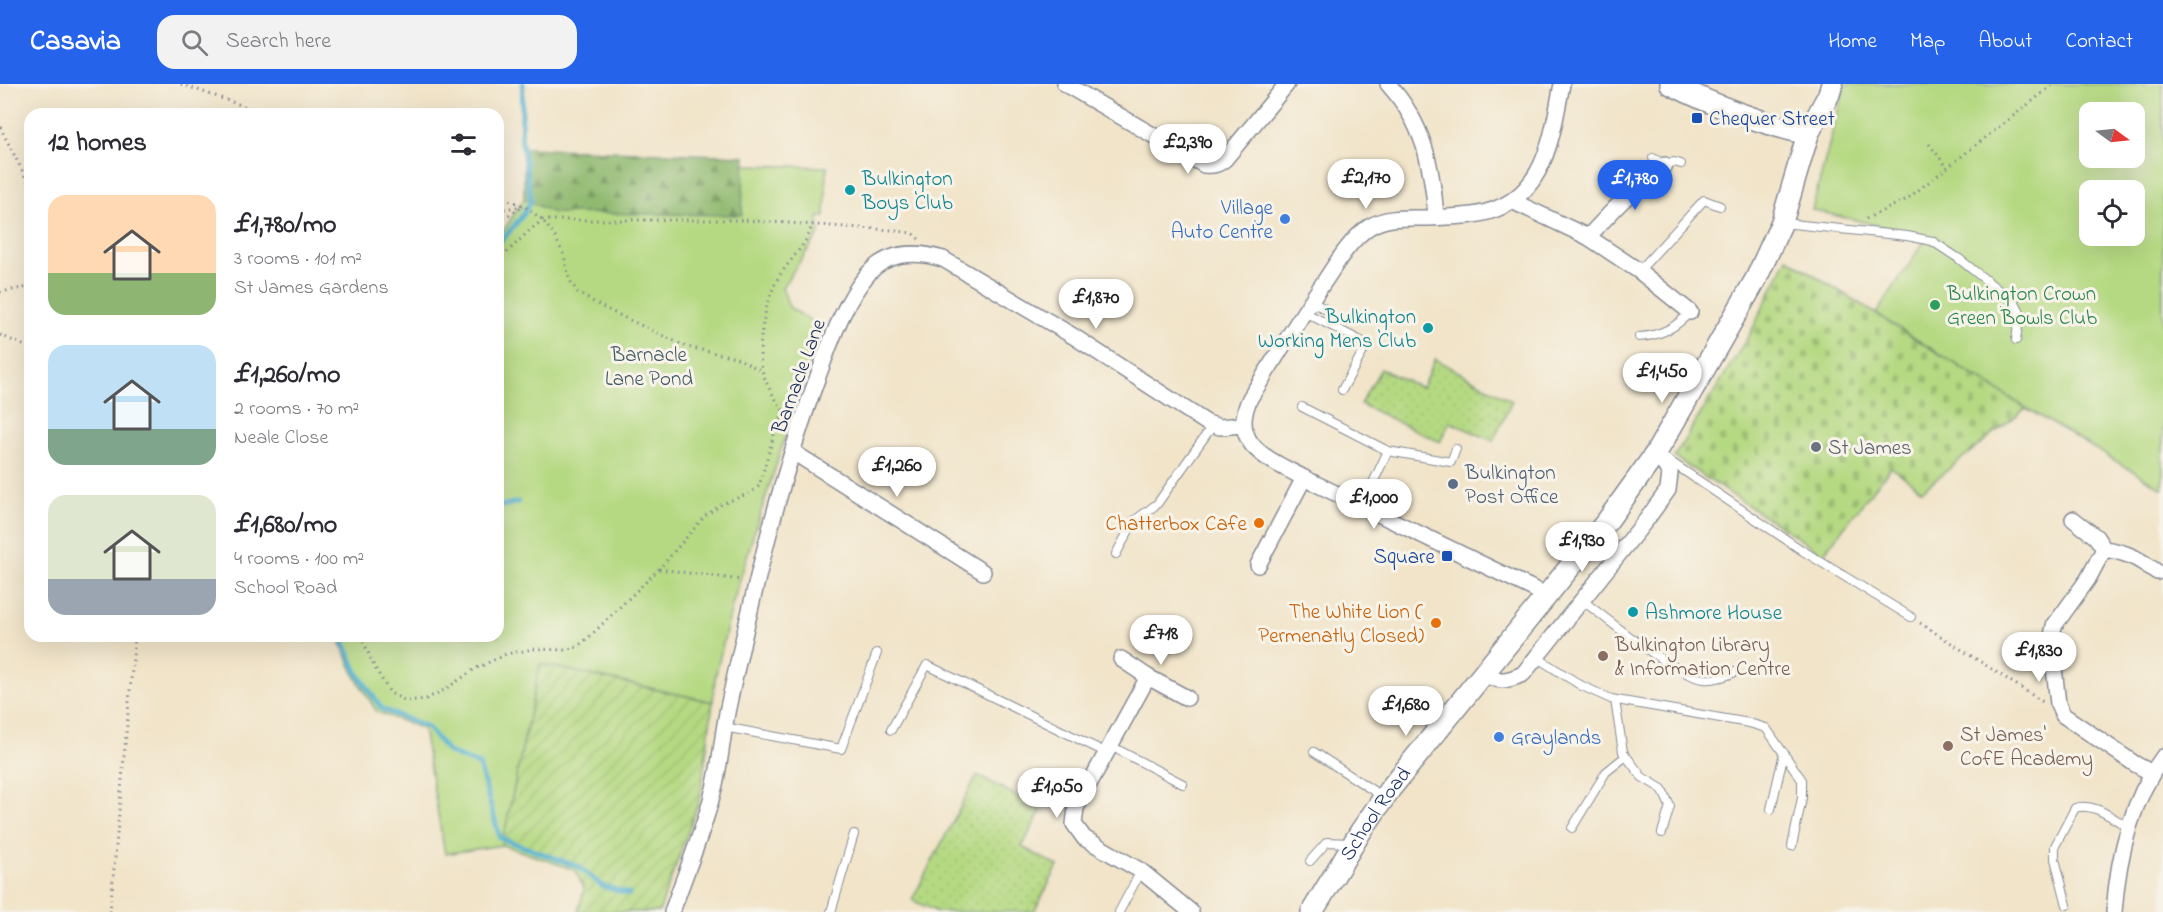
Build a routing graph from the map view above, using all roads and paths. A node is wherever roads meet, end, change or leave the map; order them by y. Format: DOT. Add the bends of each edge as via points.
graph roads {
  1 [pos="181,84"];
  2 [pos="1065,84"];
  3 [pos="1287,84"];
  4 [pos="1388,84"];
  5 [pos="1562,84"];
  6 [pos="1671,84"];
  7 [pos="1832,84"];
  8 [pos="2054,84"];
  9 [pos="249,108"];
  10 [pos="0,128"];
  11 [pos="1808,134"];
  12 [pos="1929,144"];
  13 [pos="1659,162"];
  14 [pos="1681,164"];
  15 [pos="1947,167"];
  16 [pos="24,174"];
  17 [pos="504,198"];
  18 [pos="1512,201"];
  19 [pos="524,206"];
  20 [pos="1720,206"];
  21 [pos="504,209"];
  22 [pos="1436,217"];
  23 [pos="1783,217"];
  24 [pos="504,218"];
  25 [pos="543,220"];
  26 [pos="1858,223"];
  27 [pos="812,224"];
  28 [pos="1588,237"];
  29 [pos="920,239"];
  30 [pos="504,255"];
  31 [pos="1639,271"];
  32 [pos="24,288"];
  33 [pos="0,292"];
  34 [pos="1307,307"];
  35 [pos="1329,311"];
  36 [pos="1690,312"];
  37 [pos="0,335"];
  38 [pos="1639,336"];
  39 [pos="2016,340"];
  40 [pos="24,345"];
  41 [pos="762,371"];
  42 [pos="1342,390"];
  43 [pos="1302,407"];
  44 [pos="785,414"];
  45 [pos="801,422"];
  46 [pos="1242,424"];
  47 [pos="1214,425"];
  48 [pos="1456,449"];
  49 [pos="1388,450"];
  50 [pos="793,452"];
  51 [pos="1656,453"];
  52 [pos="1304,478"];
  53 [pos="1362,506"];
  54 [pos="2073,519"];
  55 [pos="2104,549"];
  56 [pos="1116,554"];
  57 [pos="1258,564"];
  58 [pos="659,569"];
  59 [pos="983,572"];
  60 [pos="2157,572"];
  61 [pos="755,583"];
  62 [pos="1546,595"];
  63 [pos="1582,600"];
  64 [pos="1911,617"];
  65 [pos="134,642"];
  66 [pos="364,642"];
  67 [pos="877,653"];
  68 [pos="1536,657"];
  69 [pos="1121,659"];
  70 [pos="1735,672"];
  71 [pos="1482,674"];
  72 [pos="1148,677"];
  73 [pos="1187,698"];
  74 [pos="1615,700"];
  75 [pos="2063,715"];
  76 [pos="724,727"];
  77 [pos="891,730"];
  78 [pos="1107,749"];
  79 [pos="1314,752"];
  80 [pos="1784,753"];
  81 [pos="1626,756"];
  82 [pos="2163,757"];
  83 [pos="2152,773"];
  84 [pos="1183,784"];
  85 [pos="1384,798"];
  86 [pos="1771,809"];
  87 [pos="2128,827"];
  88 [pos="1572,828"];
  89 [pos="1662,833"];
  90 [pos="854,834"];
  91 [pos="1354,843"];
  92 [pos="1792,846"];
  93 [pos="1310,861"];
  94 [pos="1141,871"];
  95 [pos="2067,905"];
  96 [pos="110,912"];
  97 [pos="672,912"];
  98 [pos="831,912"];
  99 [pos="1119,912"];
  100 [pos="1191,912"];
  101 [pos="1312,912"];
  102 [pos="2114,912"];
  1 -- 9 [label="path"];
  2 -- 3 [label="street" via="1211,166 1226,159"];
  4 -- 22 [label="street" via="1413,117 1425,147"];
  5 -- 18 [label="street" via="1545,158 1528,187"];
  6 -- 11 [label="main road" via="1781,128"];
  7 -- 11 [label="main road, School Road"];
  8 -- 15 [label="path"];
  10 -- 16 [label="path"];
  11 -- 23 [label="main road, School Road"];
  12 -- 15 [label="path"];
  13 -- 14 [label="lane"];
  13 -- 28 [label="street"];
  15 -- 26 [label="path" via="1907,199"];
  17 -- 19 [label="path"];
  18 -- 22 [label="street" via="1473,215"];
  18 -- 28 [label="street"];
  19 -- 21 [label="path"];
  19 -- 24 [label="path"];
  19 -- 25 [label="path"];
  20 -- 31 [label="lane" via="1704,200"];
  22 -- 34 [label="street" via="1390,219 1367,229 1343,254"];
  23 -- 39 [label="lane" via="1932,241 2016,304 2020,312"];
  23 -- 51 [label="main road, School Road" via="1742,305"];
  25 -- 27 [label="path"];
  25 -- 30 [label="path"];
  25 -- 41 [label="path" via="564,255 569,279 578,293 687,347 735,357"];
  27 -- 29 [label="path" via="912,233"];
  27 -- 41 [label="path" via="804,244 778,277 767,305"];
  28 -- 31 [label="street"];
  31 -- 36 [label="street"];
  32 -- 33 [label="path"];
  34 -- 35 [label="lane"];
  34 -- 42 [label="lane" via="1367,344"];
  34 -- 46 [label="street" via="1245,407"];
  36 -- 38 [label="lane" via="1678,325"];
  37 -- 40 [label="path"];
  41 -- 44 [label="path"];
  43 -- 49 [label="lane"];
  44 -- 45 [label="path"];
  44 -- 58 [label="path" via="777,424 759,486 705,516"];
  45 -- 47 [label="street, Barnacle Lane" via="830,345 868,273 896,256 919,254 943,259"];
  45 -- 50 [label="street, Barnacle Lane"];
  46 -- 47 [label="street"];
  46 -- 52 [label="street" via="1258,451"];
  47 -- 56 [label="lane" via="1157,504 1134,521"];
  48 -- 49 [label="lane" via="1451,462"];
  49 -- 53 [label="lane"];
  50 -- 59 [label="street"];
  50 -- 61 [label="street, Barnacle Lane"];
  51 -- 62 [label="main road, School Road" via="1608,520"];
  51 -- 63 [label="street" via="1670,473 1668,490"];
  51 -- 64 [label="lane"];
  52 -- 53 [label="street"];
  52 -- 57 [label="street"];
  53 -- 62 [label="street"];
  54 -- 55 [label="street" via="2096,537"];
  55 -- 60 [label="street" via="2122,551"];
  55 -- 75 [label="street" via="2054,626 2051,640 2058,704"];
  58 -- 61 [label="path"];
  58 -- 66 [label="path" via="577,647 507,654 426,699 406,701 390,693"];
  61 -- 76 [label="street, Barnacle Lane"];
  62 -- 71 [label="main road, School Road"];
  63 -- 68 [label="street"];
  63 -- 70 [label="lane" via="1685,672 1702,679 1719,679"];
  64 -- 75 [label="path"];
  65 -- 96 [label="path"];
  67 -- 76 [label="lane" via="841,749"];
  68 -- 71 [label="street" via="1523,674 1508,680"];
  68 -- 74 [label="lane" via="1582,686"];
  69 -- 72 [label="street"];
  71 -- 85 [label="main road, School Road"];
  72 -- 73 [label="street"];
  72 -- 78 [label="street"];
  74 -- 80 [label="lane" via="1766,728"];
  74 -- 81 [label="lane"];
  75 -- 83 [label="street"];
  76 -- 97 [label="street, Barnacle Lane" via="713,795"];
  77 -- 78 [label="lane" via="927,665"];
  78 -- 84 [label="lane"];
  78 -- 94 [label="street" via="1076,808 1074,824 1084,838"];
  79 -- 85 [label="lane"];
  80 -- 86 [label="lane"];
  80 -- 92 [label="lane" via="1802,780 1803,789"];
  81 -- 88 [label="lane" via="1606,772"];
  81 -- 89 [label="lane" via="1642,777 1662,789 1670,806"];
  82 -- 83 [label="street"];
  83 -- 87 [label="street"];
  85 -- 91 [label="main road, School Road"];
  87 -- 95 [label="lane" via="2092,807 2075,808 2055,846"];
  87 -- 102 [label="street"];
  90 -- 98 [label="lane"];
  91 -- 93 [label="lane" via="1327,842"];
  91 -- 101 [label="main road, School Road"];
  94 -- 99 [label="lane"];
  94 -- 100 [label="street"];
}
